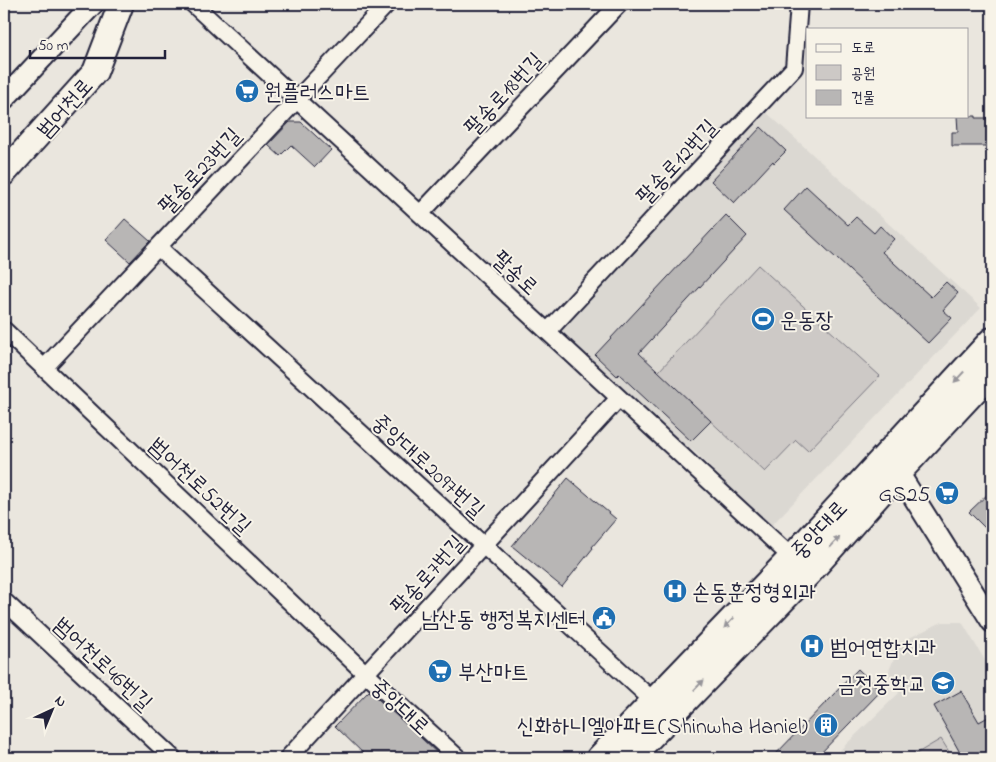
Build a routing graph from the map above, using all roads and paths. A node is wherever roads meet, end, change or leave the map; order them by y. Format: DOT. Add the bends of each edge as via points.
graph roads {
  1 [pos="92,4"];
  2 [pos="121,4"];
  3 [pos="194,4"];
  4 [pos="387,4"];
  5 [pos="619,4"];
  6 [pos="799,4"];
  7 [pos="4,99"];
  8 [pos="297,100"];
  9 [pos="4,173"];
  10 [pos="420,214"];
  11 [pos="158,247"];
  12 [pos="4,330"];
  13 [pos="548,332"];
  14 [pos="992,341"];
  15 [pos="44,368"];
  16 [pos="992,371"];
  17 [pos="620,398"];
  18 [pos="898,472"];
  19 [pos="484,545"];
  20 [pos="800,565"];
  21 [pos="4,601"];
  22 [pos="992,622"];
  23 [pos="366,674"];
  24 [pos="662,708"];
  25 [pos="174,758"];
  26 [pos="288,758"];
  27 [pos="458,758"];
  28 [pos="600,758"];
  29 [pos="629,758"];
  1 -- 7 [label="street"];
  2 -- 9 [label="main road, 범어천로" via="95,72"];
  3 -- 8 [label="street, 팔송로"];
  4 -- 8 [label="street, 팔송로23번길"];
  5 -- 10 [label="street, 팔송로18번길"];
  6 -- 13 [label="street, 팔송로12번길" via="794,68"];
  8 -- 10 [label="street, 팔송로"];
  8 -- 11 [label="street, 팔송로23번길"];
  10 -- 13 [label="street, 팔송로"];
  11 -- 15 [label="street, 팔송로23번길"];
  11 -- 19 [label="street, 중앙대로2097번길"];
  12 -- 15 [label="street, 범어천로52번길"];
  13 -- 17 [label="street, 팔송로"];
  14 -- 20 [label="main road, 중앙대로, one-way"];
  15 -- 23 [label="street, 범어천로52번길"];
  16 -- 18 [label="main road, 중앙대로"];
  17 -- 19 [label="street, 팔송로7번길"];
  17 -- 20 [label="street, 팔송로"];
  20 -- 18 [label="main road, 중앙대로, one-way"];
  18 -- 22 [label="street"];
  19 -- 23 [label="street, 팔송로7번길"];
  19 -- 24 [label="street, 중앙대로2097번길"];
  20 -- 24 [label="main road, 중앙대로"];
  21 -- 25 [label="street, 범어천로46번길"];
  23 -- 26 [label="street, 팔송로7번길"];
  23 -- 27 [label="street, 중앙대로"];
  24 -- 28 [label="main road, 중앙대로"];
  24 -- 29 [label="main road, 중앙대로"];
}
